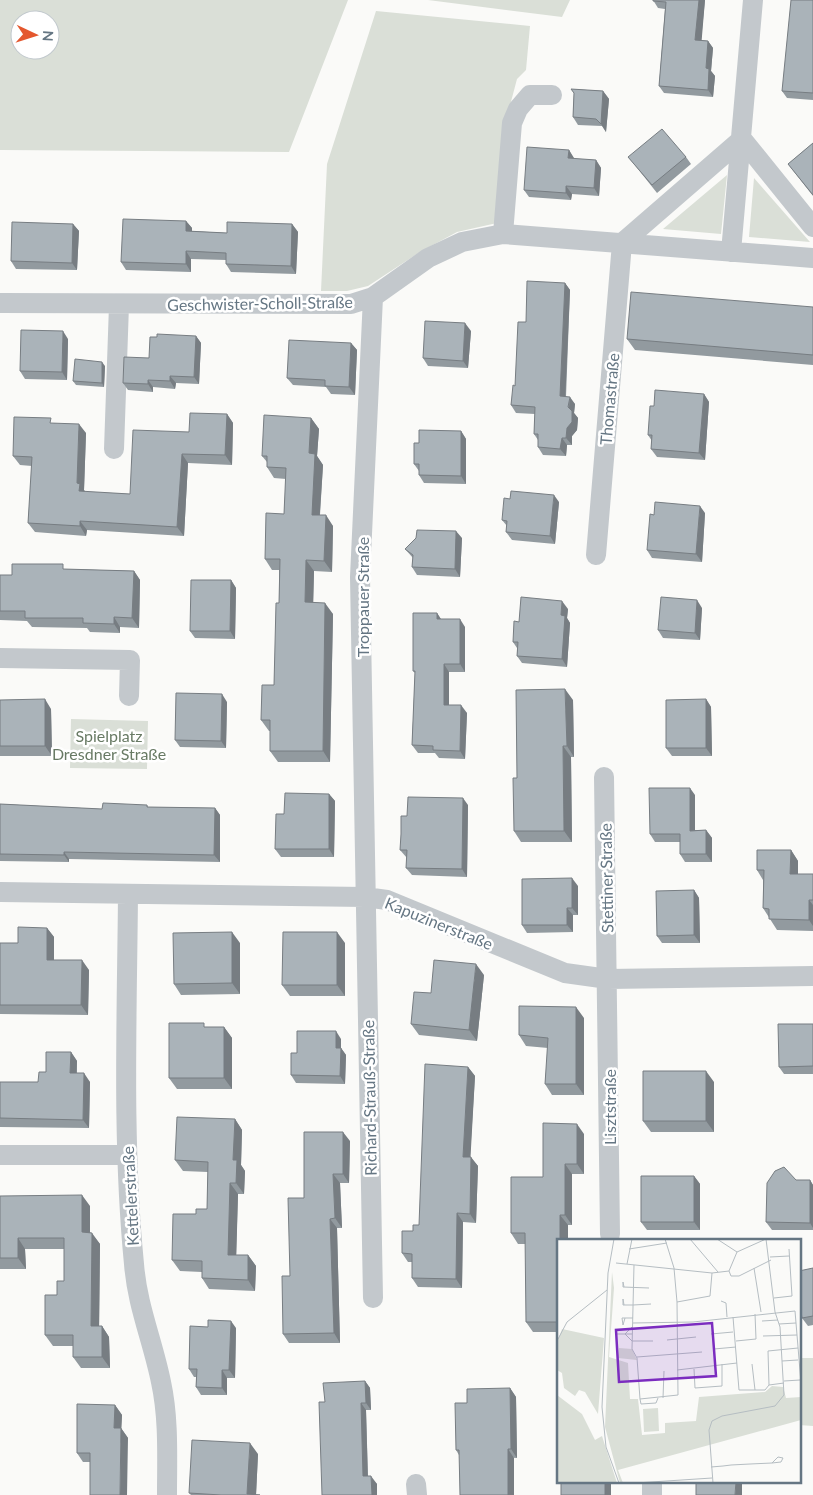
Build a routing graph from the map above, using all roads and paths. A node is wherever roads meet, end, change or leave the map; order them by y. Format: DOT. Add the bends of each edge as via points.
graph roads {
  1 [pos="753,0"];
  2 [pos="552,95"];
  3 [pos="742,139"];
  4 [pos="813,227"];
  5 [pos="503,234"];
  6 [pos="622,243"];
  7 [pos="731,252"];
  8 [pos="813,258"];
  9 [pos="373,297"];
  10 [pos="0,303"];
  11 [pos="120,305"];
  12 [pos="114,449"];
  13 [pos="596,555"];
  14 [pos="0,658"];
  15 [pos="129,696"];
  16 [pos="604,777"];
  17 [pos="0,892"];
  18 [pos="128,894"];
  19 [pos="365,897"];
  20 [pos="813,976"];
  21 [pos="608,979"];
  22 [pos="0,1155"];
  23 [pos="127,1155"];
  24 [pos="610,1234"];
  25 [pos="373,1298"];
  26 [pos="652,1482"];
  27 [pos="167,1495"];
  28 [pos="652,1495"];
  1 -- 3 [label="street"];
  2 -- 5 [label="street" via="530,95 518,109 512,123"];
  3 -- 4 [label="street"];
  3 -- 6 [label="street"];
  3 -- 7 [label="street"];
  5 -- 6 [label="street, Geschwister-Scholl-Straße"];
  5 -- 9 [label="street, Geschwister-Scholl-Straße" via="462,242 428,258"];
  6 -- 7 [label="street, Geschwister-Scholl-Straße"];
  6 -- 13 [label="street, Thomastraße"];
  7 -- 8 [label="street, Geschwister-Scholl-Straße"];
  9 -- 11 [label="street, Geschwister-Scholl-Straße" via="351,304 322,305"];
  9 -- 19 [label="street, Troppauer Straße" via="360,577"];
  10 -- 11 [label="street, Geschwister-Scholl-Straße"];
  11 -- 12 [label="street"];
  14 -- 15 [label="street" via="130,660"];
  16 -- 21 [label="street, Stettiner Straße"];
  17 -- 18 [label="street, Kapuzinerstraße"];
  18 -- 19 [label="street, Kapuzinerstraße"];
  18 -- 23 [label="street, Kettelerstraße"];
  19 -- 21 [label="street, Kapuzinerstraße" via="387,900 565,973"];
  19 -- 25 [label="street, Richard-Strauß-Straße"];
  20 -- 21 [label="street, Kapuzinerstraße"];
  21 -- 24 [label="street, Lisztstraße"];
  22 -- 23 [label="street"];
  23 -- 27 [label="street, Kettelerstraße" via="135,1279 161,1382 166,1421"];
  26 -- 28 [label="street"];
}
